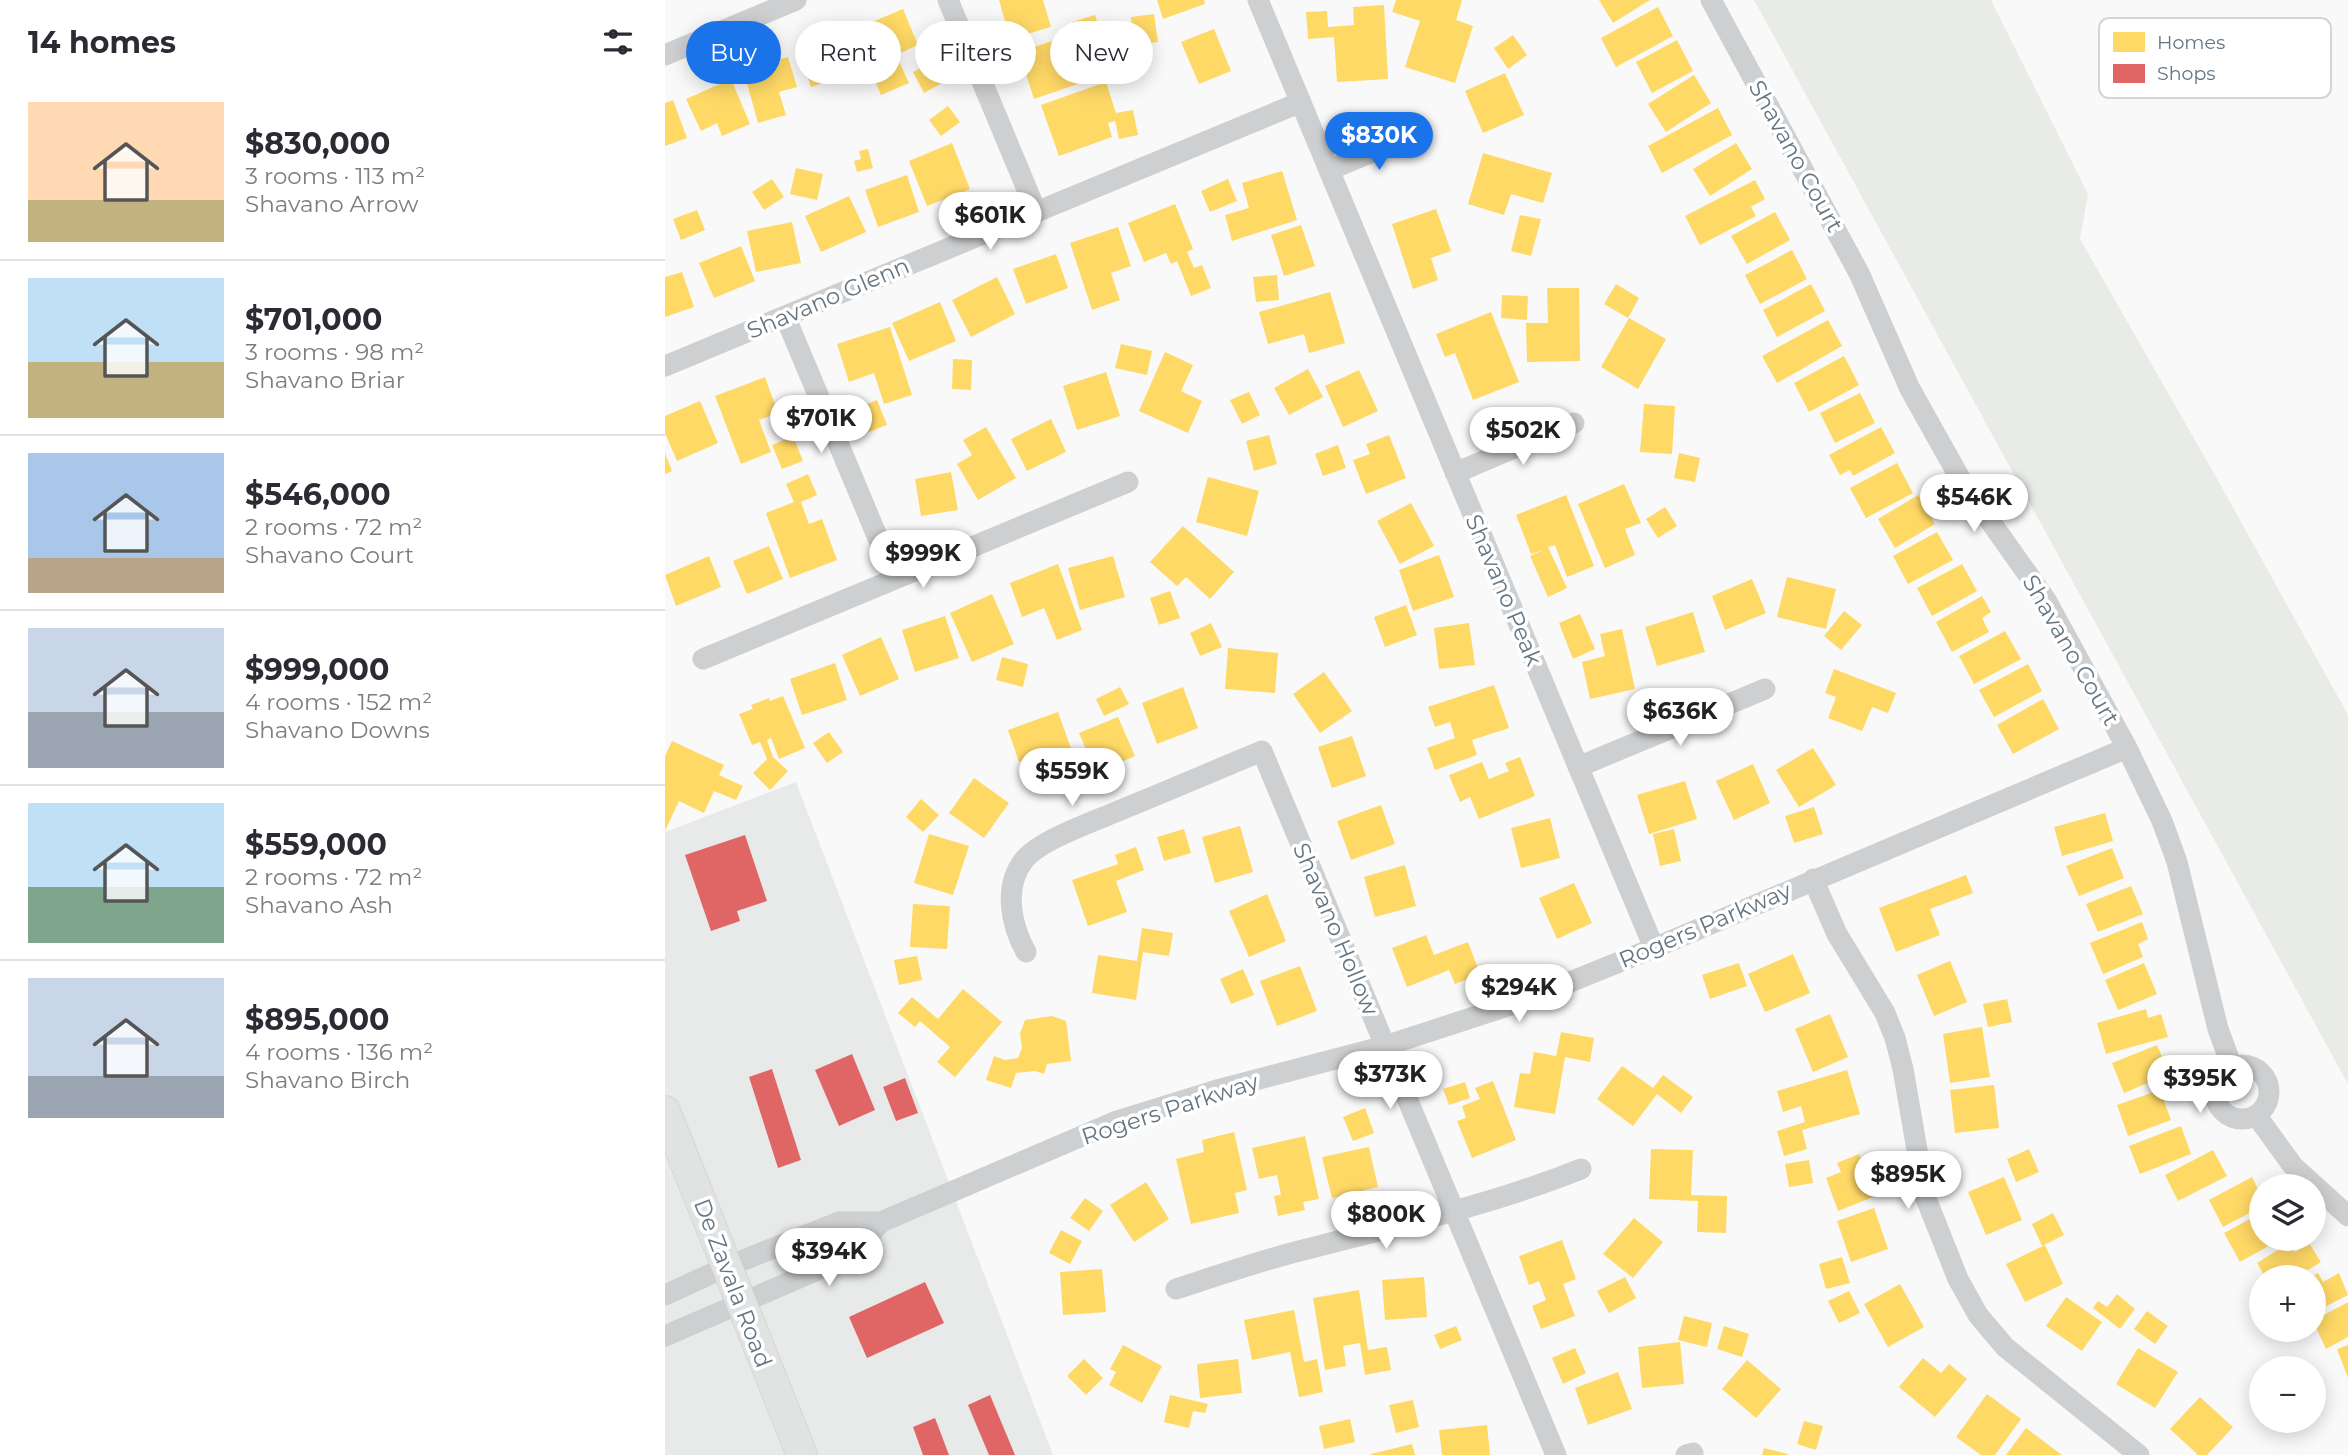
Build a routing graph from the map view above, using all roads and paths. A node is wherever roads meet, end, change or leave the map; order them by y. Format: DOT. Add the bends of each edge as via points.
graph roads {
  1 [pos="796,0"];
  2 [pos="948,0"];
  3 [pos="1258,0"];
  4 [pos="1711,0"];
  5 [pos="665,55"];
  6 [pos="1301,102"];
  7 [pos="1413,135"];
  8 [pos="1329,170"];
  9 [pos="1036,211"];
  10 [pos="785,316"];
  11 [pos="665,366"];
  12 [pos="1574,423"];
  13 [pos="1455,473"];
  14 [pos="1128,482"];
  15 [pos="895,579"];
  16 [pos="703,659"];
  17 [pos="1765,689"];
  18 [pos="2127,748"];
  19 [pos="1578,767"];
  20 [pos="1813,879"];
  21 [pos="1654,948"];
  22 [pos="1026,951"];
  23 [pos="1385,1046"];
  24 [pos="2232,1067"];
  25 [pos="665,1111"];
  26 [pos="2256,1115"];
  27 [pos="1581,1169"];
  28 [pos="1455,1212"];
  29 [pos="2348,1216"];
  30 [pos="881,1222"];
  31 [pos="726,1267"];
  32 [pos="1176,1289"];
  33 [pos="665,1294"];
  34 [pos="740,1303"];
  35 [pos="665,1336"];
  36 [pos="802,1455"];
  37 [pos="1556,1455"];
  38 [pos="2139,1455"];
  1 -- 5 [label="street"];
  2 -- 9 [label="street"];
  3 -- 6 [label="street, Shavano Peak"];
  4 -- 18 [label="street, Shavano Court" via="1860,273 1910,390 1961,480 2046,600"];
  6 -- 8 [label="street, Shavano Peak"];
  6 -- 9 [label="street, Shavano Glenn"];
  7 -- 8 [label="street"];
  8 -- 13 [label="street, Shavano Peak"];
  9 -- 10 [label="street, Shavano Glenn"];
  10 -- 11 [label="street, Shavano Glenn"];
  10 -- 15 [label="street"];
  12 -- 13 [label="street"];
  13 -- 19 [label="street, Shavano Peak"];
  14 -- 15 [label="street"];
  15 -- 16 [label="street"];
  17 -- 19 [label="street"];
  18 -- 20 [label="street, Rogers Parkway"];
  18 -- 24 [label="street, Shavano Court" via="2177,862"];
  19 -- 21 [label="street, Shavano Peak"];
  20 -- 21 [label="street, Rogers Parkway"];
  20 -- 38 [label="street" via="1837,934 1895,1038 1925,1196 1977,1315 2005,1347"];
  21 -- 23 [label="street, Rogers Parkway" via="1523,1001"];
  22 -- 23 [label="street, Shavano Hollow" via="1012,919 1012,893 1024,860 1058,836 1262,751"];
  23 -- 28 [label="street, Shavano Hollow"];
  23 -- 30 [label="street, Rogers Parkway" via="1117,1121"];
  24 -- 26 [label="street" via="2251,1067 2265,1080 2267,1099"];
  24 -- 26 [label="street" via="2217,1081 2220,1109 2237,1119"];
  25 -- 31 [label="main road, De Zavala Road"];
  26 -- 29 [label="street" via="2293,1166"];
  27 -- 28 [label="street"];
  28 -- 32 [label="street" via="1285,1255"];
  28 -- 37 [label="street, Shavano Hollow"];
  30 -- 31 [label="street, Rogers Parkway" via="839,1222"];
  30 -- 34 [label="street, Rogers Parkway" via="852,1255"];
  31 -- 33 [label="street, Rogers Parkway"];
  31 -- 34 [label="main road, De Zavala Road"];
  34 -- 35 [label="street, Rogers Parkway"];
  34 -- 36 [label="main road, De Zavala Road"];
}
